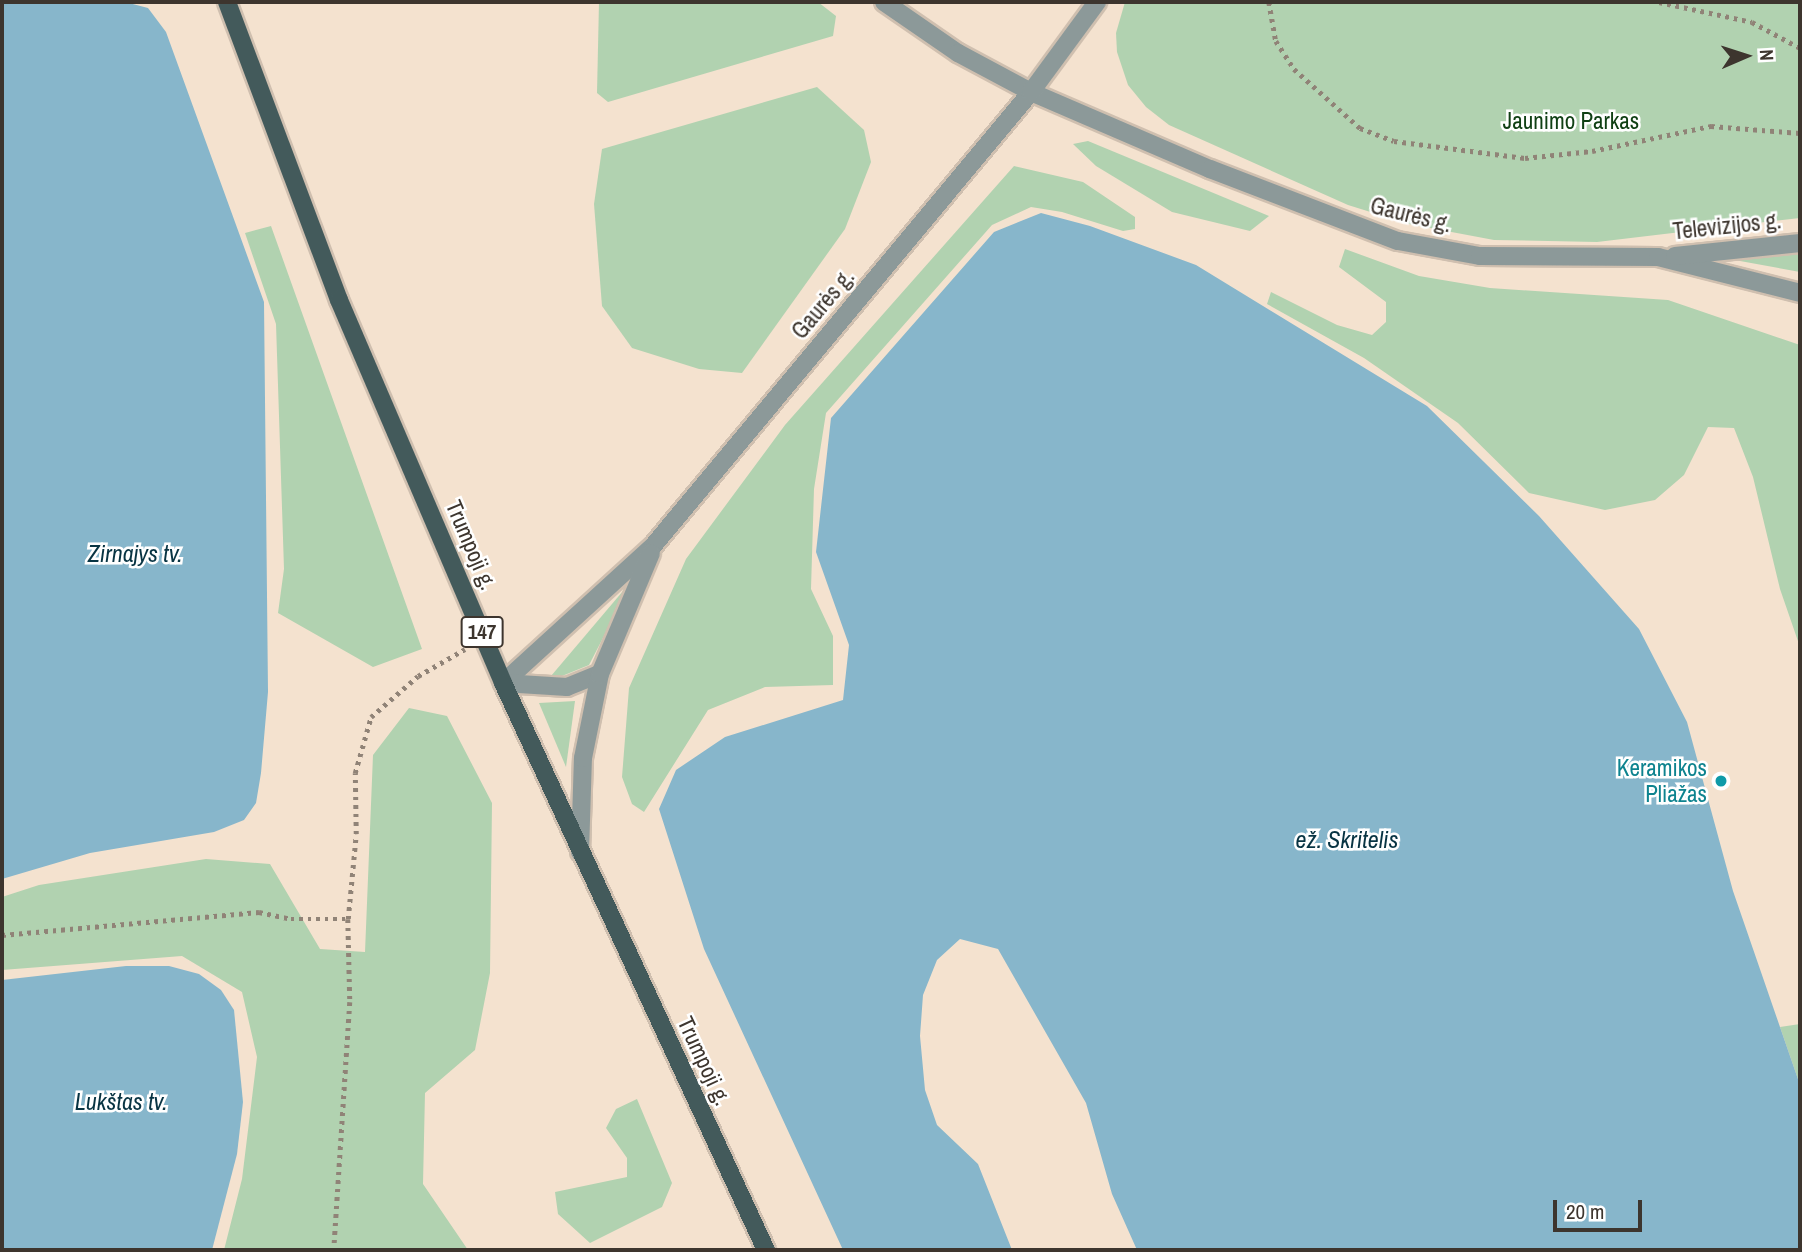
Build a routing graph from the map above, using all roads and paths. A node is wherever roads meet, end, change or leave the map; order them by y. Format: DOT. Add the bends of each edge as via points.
graph roads {
  1 [pos="227,2"];
  2 [pos="884,2"];
  3 [pos="1097,2"];
  4 [pos="1269,2"];
  5 [pos="1659,2"];
  6 [pos="1678,2"];
  7 [pos="1683,7"];
  8 [pos="1800,48"];
  9 [pos="1031,92"];
  10 [pos="1800,133"];
  11 [pos="1800,243"];
  12 [pos="1658,257"];
  13 [pos="1800,293"];
  14 [pos="653,546"];
  15 [pos="485,640"];
  16 [pos="600,674"];
  17 [pos="503,684"];
  18 [pos="580,856"];
  19 [pos="348,919"];
  20 [pos="2,934"];
  21 [pos="334,1250"];
  22 [pos="766,1250"];
  1 -- 15 [label="main road, Trumpoji g. / 147" via="339,300"];
  2 -- 9 [label="street, Gaurės g." via="958,53"];
  3 -- 9 [label="street, Gaurės g."];
  4 -- 10 [label="path" via="1276,41 1294,69 1360,128 1394,141 1525,158 1592,151 1711,126"];
  5 -- 7 [label="path"];
  6 -- 7 [label="path"];
  7 -- 8 [label="path" via="1752,22"];
  9 -- 12 [label="street, Gaurės g." via="1210,169 1398,241 1480,256"];
  9 -- 14 [label="street, Gaurės g."];
  11 -- 12 [label="street, Televizijos g."];
  12 -- 13 [label="street, Gaurės g."];
  14 -- 16 [label="street, Gaurės g."];
  14 -- 17 [label="street, Gaurės g."];
  15 -- 17 [label="main road, Trumpoji g. / 147"];
  15 -- 19 [label="path" via="418,676 371,717 355,773 356,834"];
  16 -- 17 [label="street" via="567,687"];
  16 -- 18 [label="street, Gaurės g." via="583,758"];
  17 -- 18 [label="main road, Trumpoji g. / 147"];
  18 -- 22 [label="main road, Trumpoji g. / 147"];
  19 -- 20 [label="path" via="291,919 259,912"];
  19 -- 21 [label="path" via="350,1002"];
}
